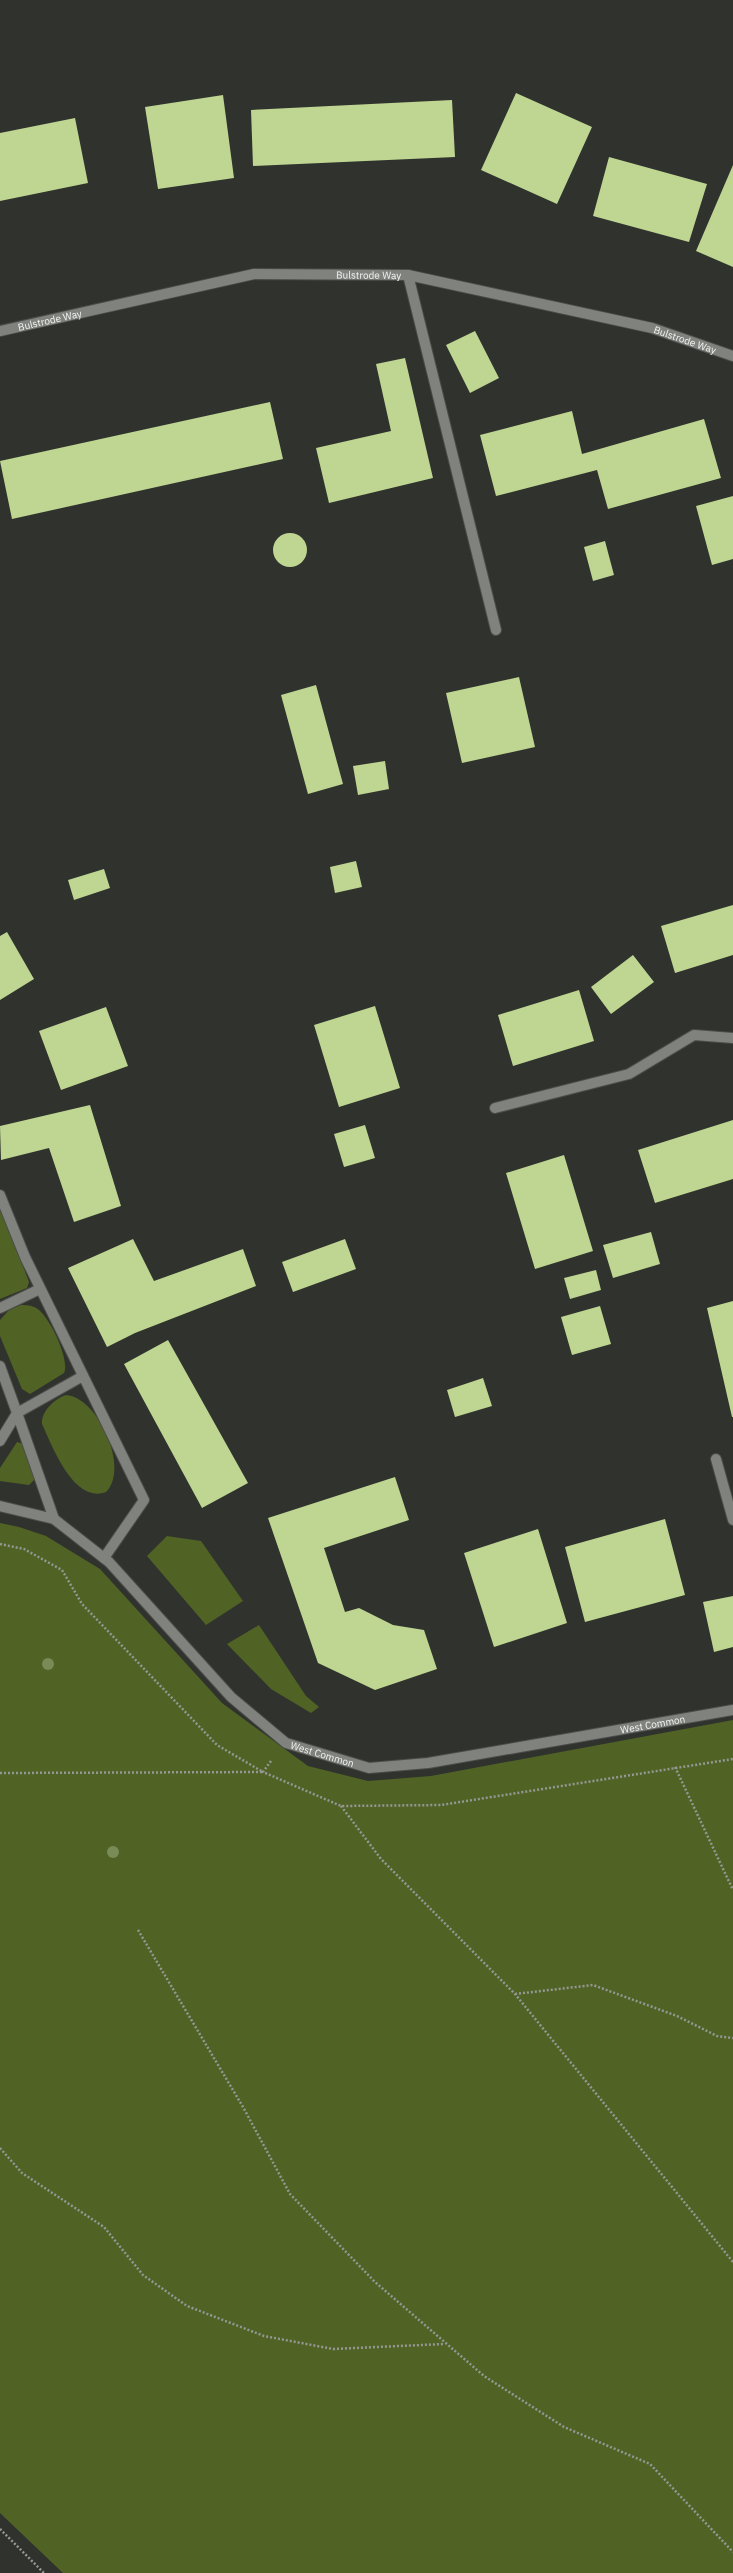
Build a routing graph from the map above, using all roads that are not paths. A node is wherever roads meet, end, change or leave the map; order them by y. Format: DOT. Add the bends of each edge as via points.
graph roads {
  1 [pos="408,275"];
  2 [pos="0,331"];
  3 [pos="733,356"];
  4 [pos="496,630"];
  5 [pos="733,1038"];
  6 [pos="495,1108"];
  7 [pos="0,1195"];
  8 [pos="40,1289"];
  9 [pos="0,1308"];
  10 [pos="0,1366"];
  11 [pos="83,1376"];
  12 [pos="17,1413"];
  13 [pos="0,1442"];
  14 [pos="716,1459"];
  15 [pos="0,1506"];
  16 [pos="54,1519"];
  17 [pos="733,1520"];
  18 [pos="104,1558"];
  19 [pos="733,1710"];
  1 -- 2 [label="street, Bulstrode Way" via="254,274"];
  1 -- 3 [label="street, Bulstrode Way" via="652,328"];
  1 -- 4 [label="street"];
  5 -- 6 [label="street" via="694,1035 629,1074"];
  7 -- 8 [label="street"];
  8 -- 9 [label="street"];
  8 -- 11 [label="street"];
  10 -- 12 [label="street"];
  11 -- 12 [label="street"];
  11 -- 18 [label="street" via="144,1500"];
  12 -- 13 [label="street"];
  12 -- 16 [label="street"];
  14 -- 17 [label="street"];
  15 -- 16 [label="street, West Common"];
  16 -- 18 [label="street, West Common"];
  18 -- 19 [label="street, West Common" via="231,1697 286,1743 369,1768 428,1763"];
}
